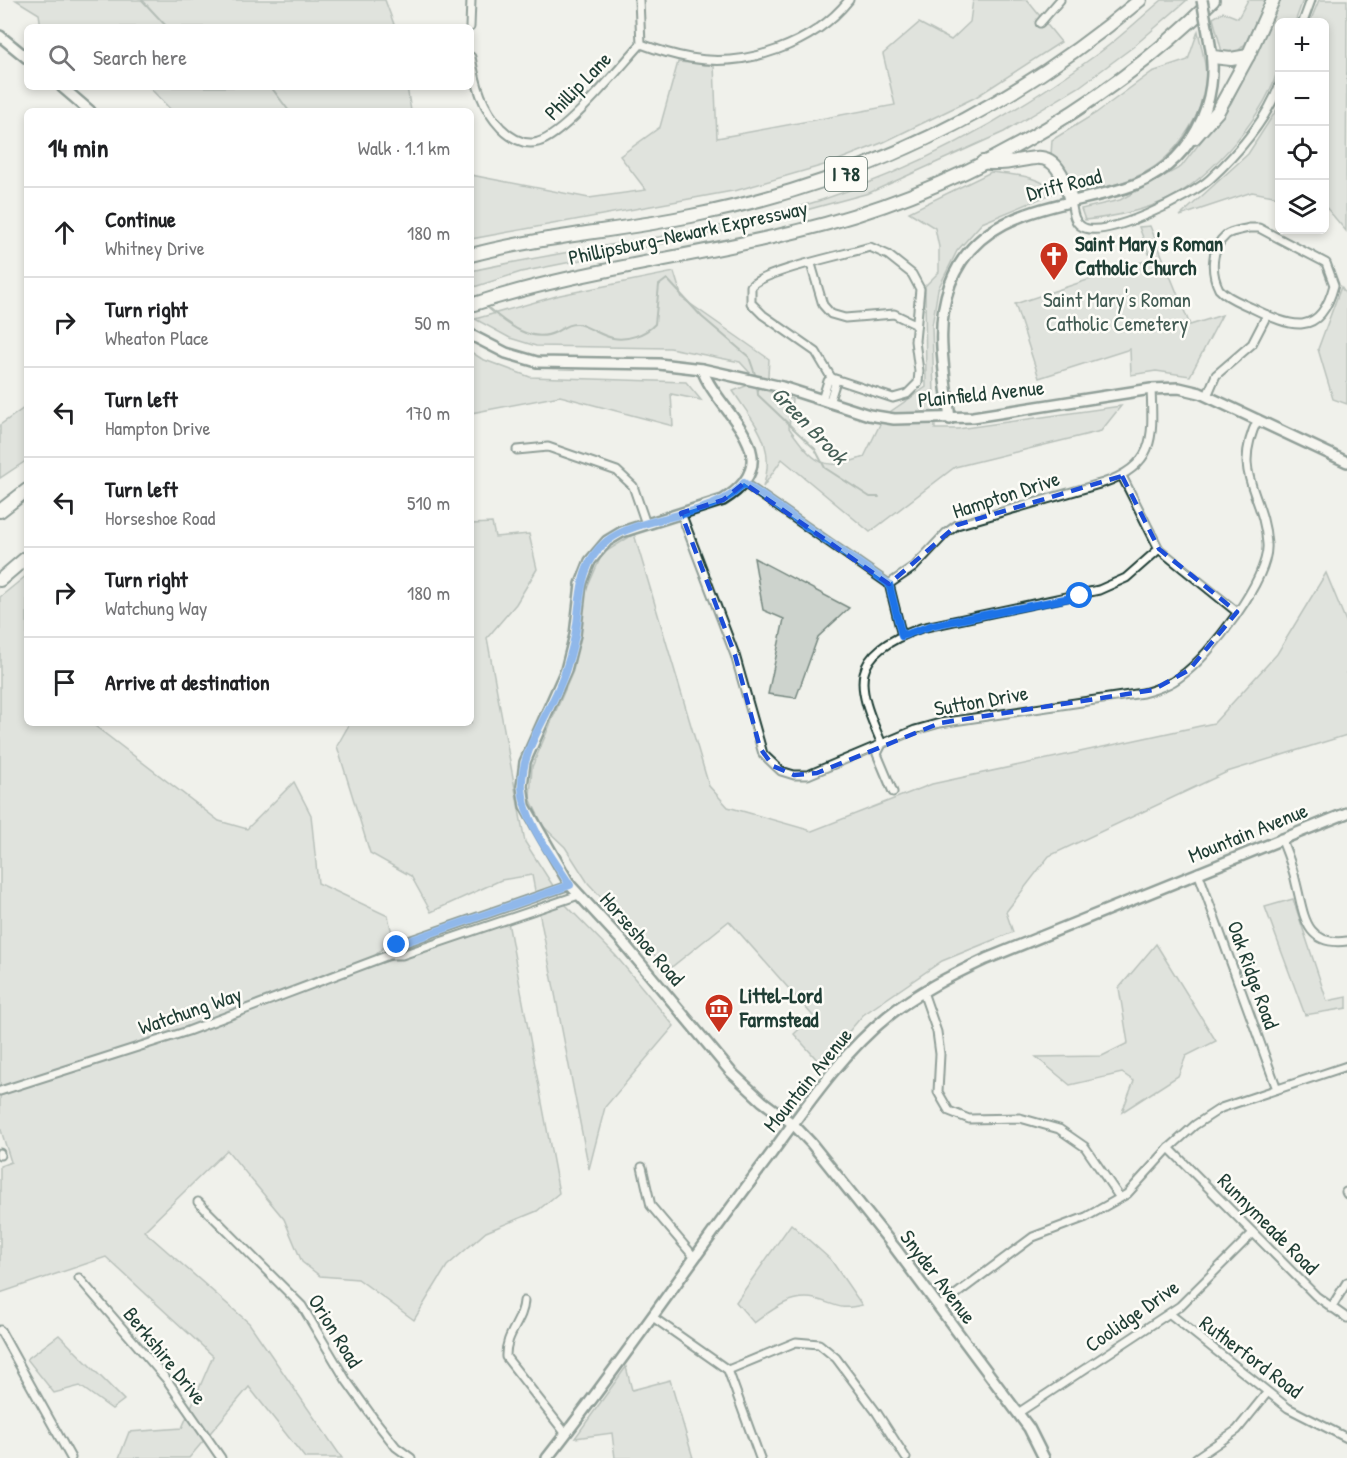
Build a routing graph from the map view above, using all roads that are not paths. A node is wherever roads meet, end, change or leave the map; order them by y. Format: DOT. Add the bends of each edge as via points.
graph roads {
  1 [pos="471,0"];
  2 [pos="639,0"];
  3 [pos="849,0"];
  4 [pos="1060,0"];
  5 [pos="1140,0"];
  6 [pos="1202,0"];
  7 [pos="1213,0"];
  8 [pos="1273,0"];
  9 [pos="1311,0"];
  10 [pos="1304,18"];
  11 [pos="1040,23"];
  12 [pos="470,24"];
  13 [pos="0,36"];
  14 [pos="641,44"];
  15 [pos="24,56"];
  16 [pos="1248,56"];
  17 [pos="1213,57"];
  18 [pos="474,71"];
  19 [pos="66,90"];
  20 [pos="1275,94"];
  21 [pos="86,108"];
  22 [pos="1194,138"];
  23 [pos="983,162"];
  24 [pos="1071,201"];
  25 [pos="474,254"];
  26 [pos="811,264"];
  27 [pos="474,304"];
  28 [pos="1267,315"];
  29 [pos="915,324"];
  30 [pos="474,337"];
  31 [pos="702,369"];
  32 [pos="832,378"];
  33 [pos="1150,389"];
  34 [pos="1207,396"];
  35 [pos="826,402"];
  36 [pos="950,419"];
  37 [pos="1258,419"];
  38 [pos="517,450"];
  39 [pos="1347,462"];
  40 [pos="1122,476"];
  41 [pos="744,483"];
  42 [pos="24,492"];
  43 [pos="0,511"];
  44 [pos="681,513"];
  45 [pos="646,525"];
  46 [pos="1159,549"];
  47 [pos="24,560"];
  48 [pos="0,580"];
  49 [pos="889,584"];
  50 [pos="1237,612"];
  51 [pos="902,636"];
  52 [pos="882,744"];
  53 [pos="893,792"];
  54 [pos="1347,813"];
  55 [pos="1281,838"];
  56 [pos="1198,872"];
  57 [pos="570,885"];
  58 [pos="579,895"];
  59 [pos="1347,941"];
  60 [pos="389,955"];
  61 [pos="923,992"];
  62 [pos="1347,1066"];
  63 [pos="1277,1089"];
  64 [pos="0,1091"];
  65 [pos="794,1124"];
  66 [pos="1169,1148"];
  67 [pos="642,1167"];
  68 [pos="1120,1198"];
  69 [pos="198,1202"];
  70 [pos="1253,1233"];
  71 [pos="695,1257"];
  72 [pos="80,1278"];
  73 [pos="1347,1282"];
  74 [pos="524,1301"];
  75 [pos="939,1307"];
  76 [pos="1331,1308"];
  77 [pos="1170,1314"];
  78 [pos="1347,1317"];
  79 [pos="654,1318"];
  80 [pos="0,1330"];
  81 [pos="729,1370"];
  82 [pos="1267,1393"];
  83 [pos="1018,1413"];
  84 [pos="566,1434"];
  85 [pos="1347,1438"];
  86 [pos="71,1458"];
  87 [pos="221,1458"];
  88 [pos="411,1458"];
  89 [pos="547,1458"];
  90 [pos="760,1458"];
  91 [pos="906,1458"];
  92 [pos="1044,1458"];
  93 [pos="1196,1458"];
  1 -- 12 [label="street"];
  2 -- 14 [label="street"];
  3 -- 14 [label="street" via="813,32 753,56 690,58"];
  4 -- 11 [label="street"];
  5 -- 25 [label="highway, Phillipsburg-Newark Expressway / I 78" via="1084,45 1015,92 951,128 863,168 718,210"];
  6 -- 17 [label="main road, Drift Road, bridge"];
  7 -- 23 [label="highway, Phillipsburg-Newark Expressway / I 78" via="1179,33 1108,87"];
  8 -- 16 [label="highway"];
  9 -- 10 [label="street"];
  13 -- 15 [label="main road"];
  14 -- 18 [label="street, Phillip Lane" via="562,127 550,138 533,143 516,140 506,133 486,108"];
  16 -- 17 [label="highway"];
  16 -- 22 [label="highway" via="1218,111"];
  17 -- 22 [label="main road, Drift Road" via="1212,92"];
  19 -- 21 [label="main road"];
  20 -- 24 [label="street" via="1259,124 1225,164 1208,181 1177,201 1129,221 1092,230 1077,222"];
  22 -- 24 [label="main road, Drift Road" via="1145,180"];
  23 -- 24 [label="highway" via="1047,160 1062,172"];
  23 -- 27 [label="highway, Phillipsburg-Newark Expressway / I 78" via="891,202 801,230 541,284"];
  24 -- 36 [label="main road, Drift Road" via="1003,223 974,247 956,272 942,312 941,329"];
  26 -- 29 [label="street" via="823,305 831,314 845,318 894,314"];
  26 -- 29 [label="street" via="870,247 878,249 917,280 920,292"];
  26 -- 32 [label="street" via="754,282 749,291 751,303 816,352"];
  28 -- 28 [label="street" via="1294,326 1314,321 1333,290 1329,268 1323,259 1258,228 1230,233 1212,264 1217,284 1223,293"];
  28 -- 34 [label="street" via="1252,344 1216,375"];
  29 -- 32 [label="street" via="919,378 912,391 893,398"];
  30 -- 31 [label="main road, Plainfield Avenue" via="506,353 537,362 659,364"];
  31 -- 35 [label="main road, Plainfield Avenue" via="764,382"];
  31 -- 41 [label="main road" via="709,386 748,437 752,458"];
  32 -- 35 [label="street" via="828,381"];
  33 -- 34 [label="main road, Plainfield Avenue" via="1179,388"];
  33 -- 36 [label="main road, Plainfield Avenue"];
  33 -- 40 [label="street" via="1151,440 1135,466"];
  34 -- 37 [label="main road, Plainfield Avenue"];
  35 -- 36 [label="main road, Plainfield Avenue" via="894,419"];
  37 -- 39 [label="main road, Plainfield Avenue"];
  37 -- 50 [label="street, Sutton Drive" via="1248,439 1246,462 1265,529 1267,555 1248,598"];
  38 -- 45 [label="street" via="548,447 617,471 633,486"];
  40 -- 46 [label="street"];
  40 -- 49 [label="street, Hampton Drive" via="957,525 914,567"];
  41 -- 44 [label="main road, Horseshoe Road" via="723,500"];
  41 -- 49 [label="street"];
  42 -- 43 [label="highway"];
  44 -- 45 [label="main road, Horseshoe Road"];
  44 -- 52 [label="street, Sutton Drive" via="735,656 767,760 785,773 808,775"];
  45 -- 57 [label="main road, Horseshoe Road" via="615,536 590,561 581,584 576,635 566,670 525,762 525,806"];
  46 -- 50 [label="street"];
  46 -- 51 [label="street" via="1126,578 1099,591 933,625"];
  47 -- 48 [label="highway"];
  49 -- 51 [label="street"];
  50 -- 52 [label="street, Sutton Drive" via="1197,663 1163,687 940,723"];
  51 -- 52 [label="street" via="870,660 862,679 863,700"];
  52 -- 53 [label="street" via="877,754"];
  54 -- 55 [label="main road, Mountain Avenue"];
  55 -- 56 [label="main road, Mountain Avenue"];
  55 -- 59 [label="street" via="1308,927 1327,940"];
  56 -- 61 [label="main road, Mountain Avenue" via="986,959"];
  56 -- 63 [label="street, Oak Ridge Road"];
  57 -- 58 [label="main road, Horseshoe Road"];
  57 -- 60 [label="street, Watchung Way" via="397,945"];
  58 -- 60 [label="street, Watchung Way" via="402,955"];
  58 -- 65 [label="main road, Horseshoe Road" via="731,1072"];
  60 -- 64 [label="street, Watchung Way" via="188,1031"];
  61 -- 65 [label="main road, Mountain Avenue" via="853,1048"];
  61 -- 68 [label="street" via="937,1032 938,1092 949,1111 969,1119 1020,1118 1059,1129 1085,1147"];
  62 -- 63 [label="street"];
  63 -- 66 [label="street" via="1221,1108"];
  65 -- 71 [label="main road, Mountain Avenue"];
  65 -- 75 [label="main road, Snyder Avenue"];
  66 -- 68 [label="street"];
  66 -- 70 [label="street, Runnymeade Road"];
  67 -- 71 [label="street" via="651,1206"];
  68 -- 75 [label="street" via="1086,1217 1033,1237"];
  69 -- 88 [label="street, Orion Road" via="302,1306 368,1412 396,1447"];
  70 -- 76 [label="street, Runnymeade Road"];
  70 -- 77 [label="street, Coolidge Drive"];
  71 -- 79 [label="main road, Mountain Avenue"];
  72 -- 87 [label="street, Berkshire Drive" via="167,1380"];
  73 -- 76 [label="street"];
  74 -- 84 [label="street" via="506,1341 506,1357"];
  75 -- 83 [label="main road, Snyder Avenue"];
  76 -- 78 [label="street, Runnymeade Road"];
  77 -- 82 [label="street, Rutherford Road"];
  77 -- 83 [label="street, Coolidge Drive"];
  79 -- 81 [label="street"];
  79 -- 84 [label="main road, Mountain Avenue"];
  80 -- 86 [label="street"];
  81 -- 90 [label="street"];
  81 -- 91 [label="street" via="796,1342 819,1344 836,1358"];
  82 -- 85 [label="street, Rutherford Road"];
  82 -- 93 [label="street" via="1237,1430"];
  83 -- 92 [label="main road, Snyder Avenue"];
  84 -- 89 [label="main road, Mountain Avenue"];
}
